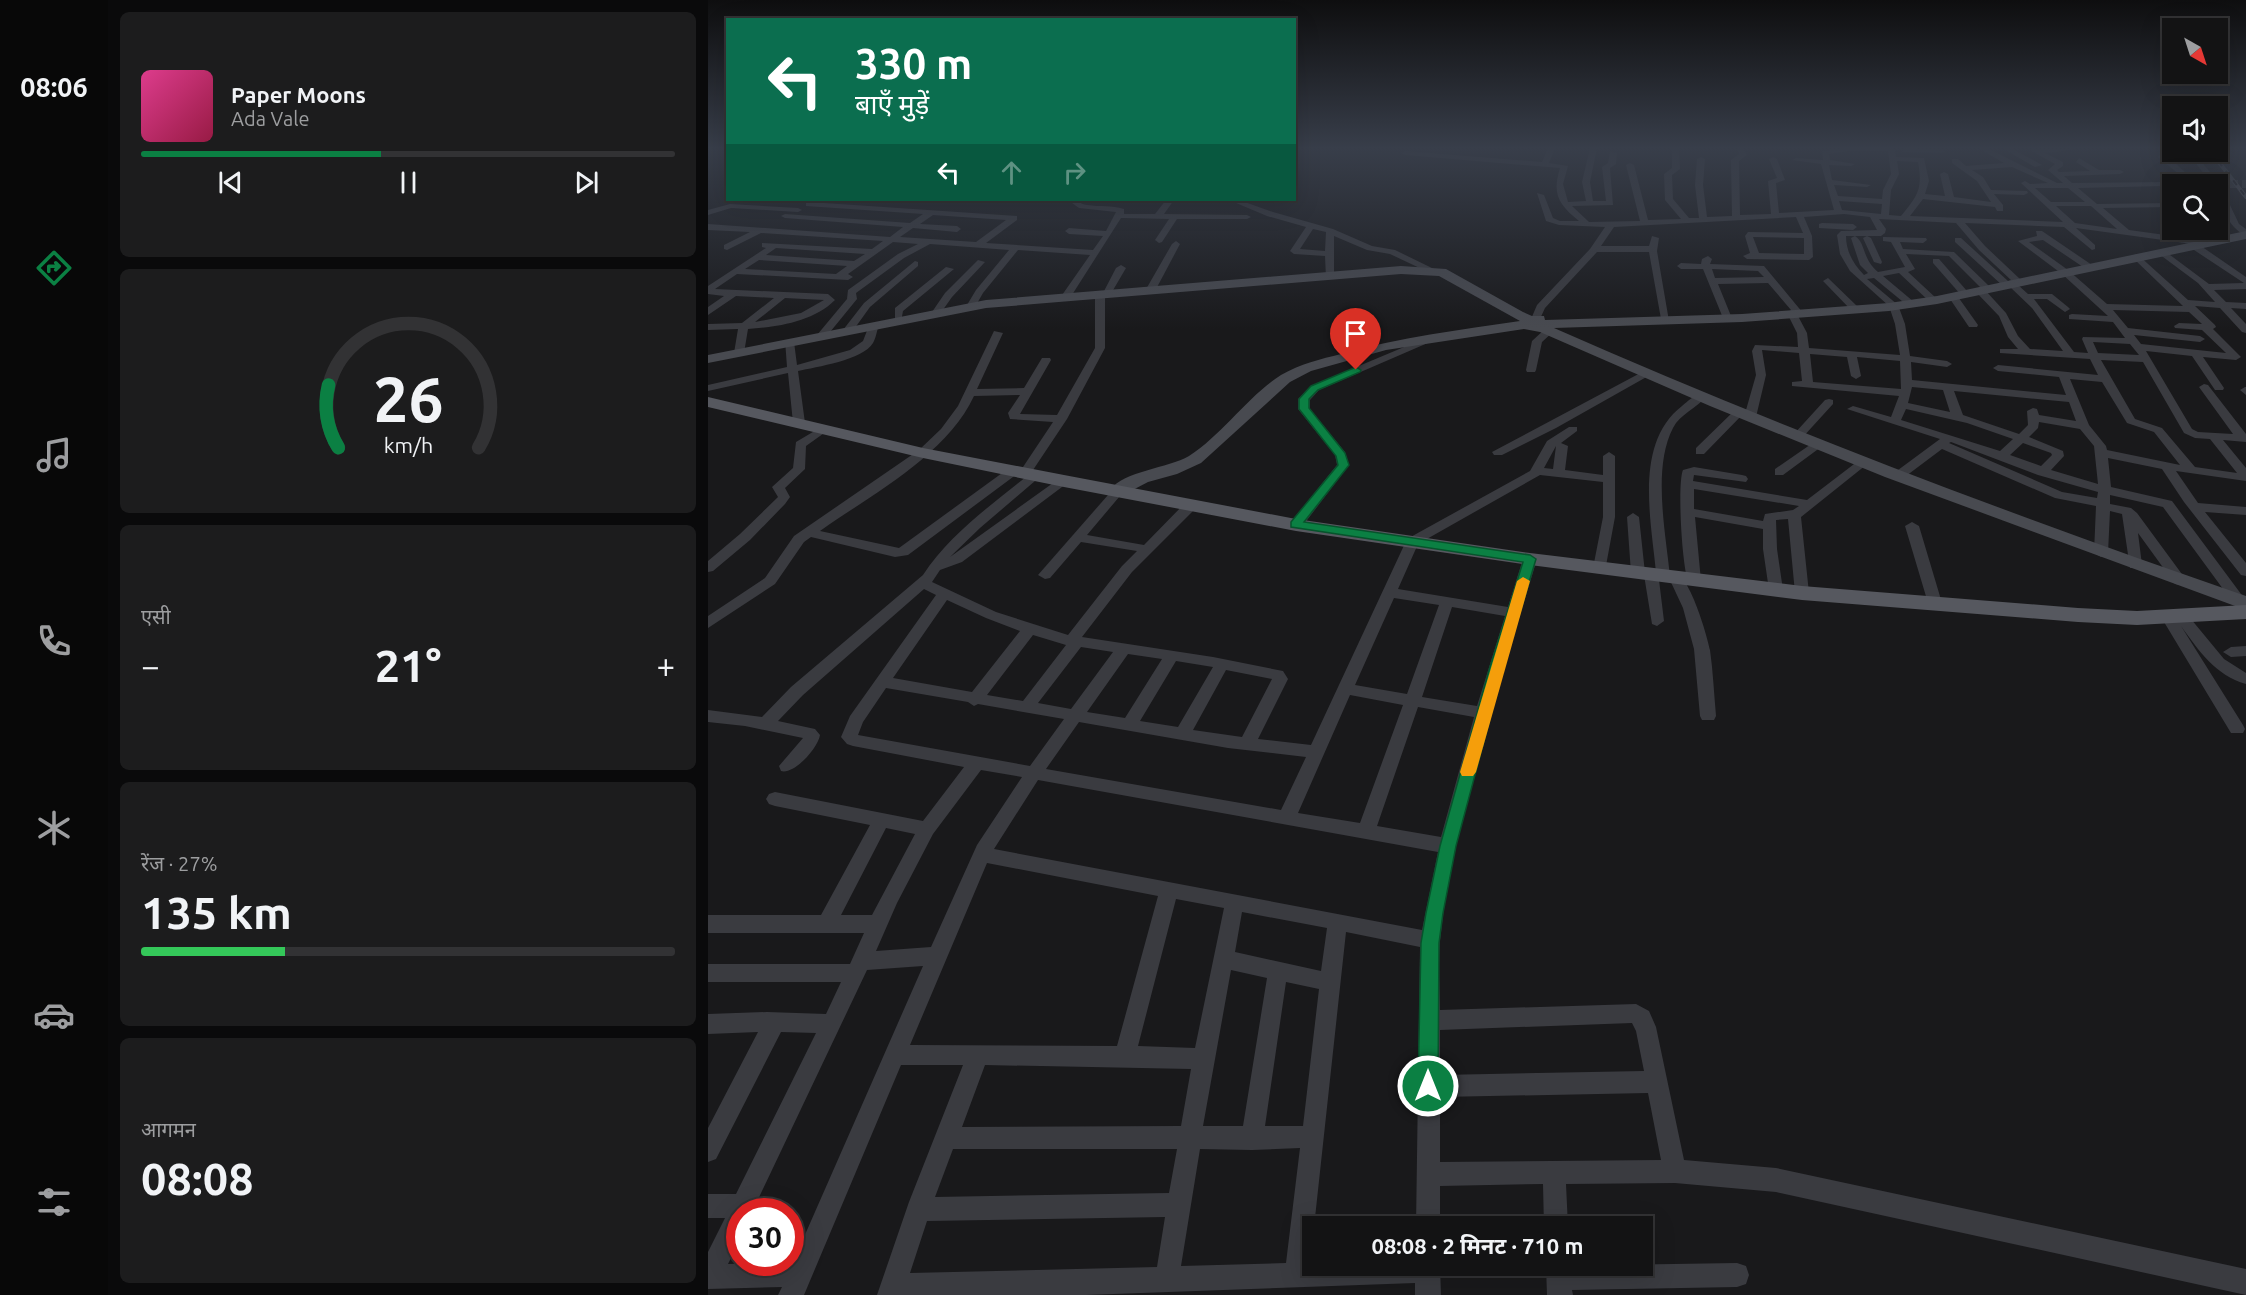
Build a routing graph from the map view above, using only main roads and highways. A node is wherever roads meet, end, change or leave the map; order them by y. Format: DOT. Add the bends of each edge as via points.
graph roads {
  1 [pos="708,402"];
  2 [pos="2244,605"];
  1 -- 2 [label="main road" via="923,453 1296,525 1664,577 1802,593 2107,617 2174,616"];
}
